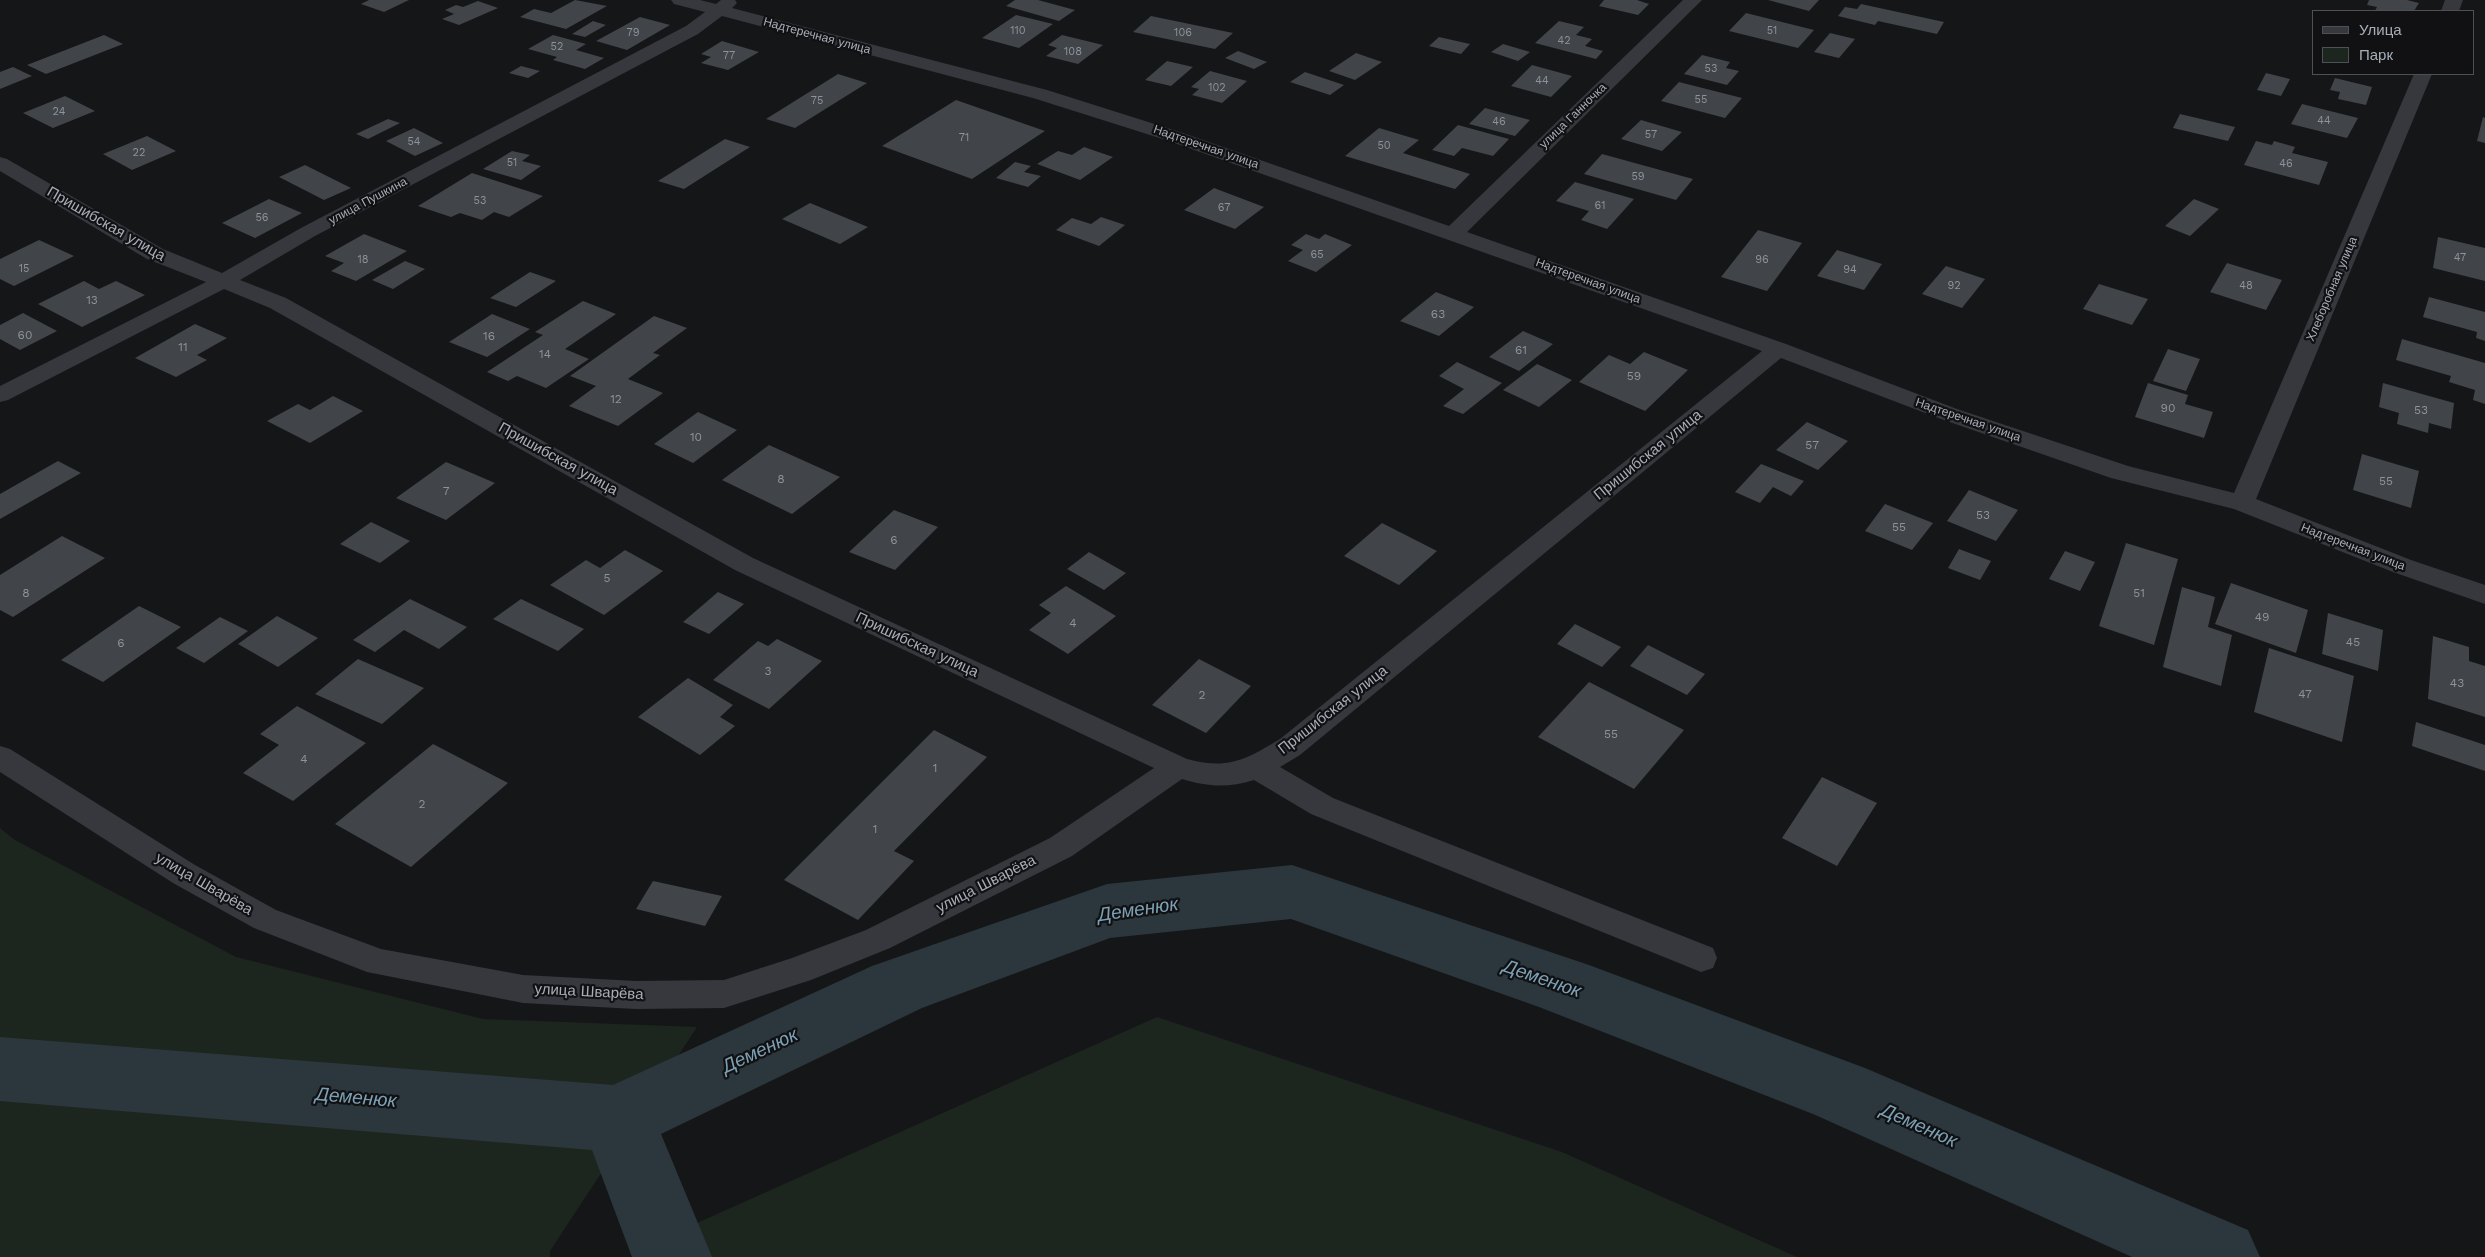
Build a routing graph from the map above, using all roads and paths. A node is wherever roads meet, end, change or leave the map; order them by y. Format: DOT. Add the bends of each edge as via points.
graph roads {
  1 [pos="680,0"];
  2 [pos="1693,0"];
  3 [pos="725,5"];
  4 [pos="2423,75"];
  5 [pos="0,163"];
  6 [pos="1454,233"];
  7 [pos="222,282"];
  8 [pos="1778,349"];
  9 [pos="0,395"];
  10 [pos="2242,503"];
  11 [pos="2485,595"];
  12 [pos="0,757"];
  13 [pos="1178,767"];
  14 [pos="1257,767"];
  15 [pos="1701,958"];
  1 -- 3 [label="street, Надтеречная улица"];
  2 -- 6 [label="street, улица Ганночка"];
  3 -- 6 [label="street, Надтеречная улица" via="1040,94 1176,137"];
  3 -- 7 [label="street, улица Пушкина" via="692,30 308,232"];
  4 -- 10 [label="street, Хлеборобная улица"];
  5 -- 7 [label="street, Пришибская улица" via="155,254"];
  6 -- 8 [label="street, Надтеречная улица"];
  7 -- 9 [label="street, улица Пушкина"];
  7 -- 13 [label="street, Пришибская улица" via="278,303 744,564"];
  8 -- 10 [label="street, Надтеречная улица" via="1949,414 2111,469"];
  8 -- 14 [label="street, Пришибская улица" via="1290,747"];
  10 -- 11 [label="street, Надтеречная улица"];
  12 -- 13 [label="street, улица Шварёва" via="184,874 265,919 370,959 523,990 636,995 724,994 799,970 878,939 1061,847"];
  13 -- 14 [label="street, Пришибская улица" via="1201,774 1231,776"];
  14 -- 15 [label="street" via="1322,806"];
}
